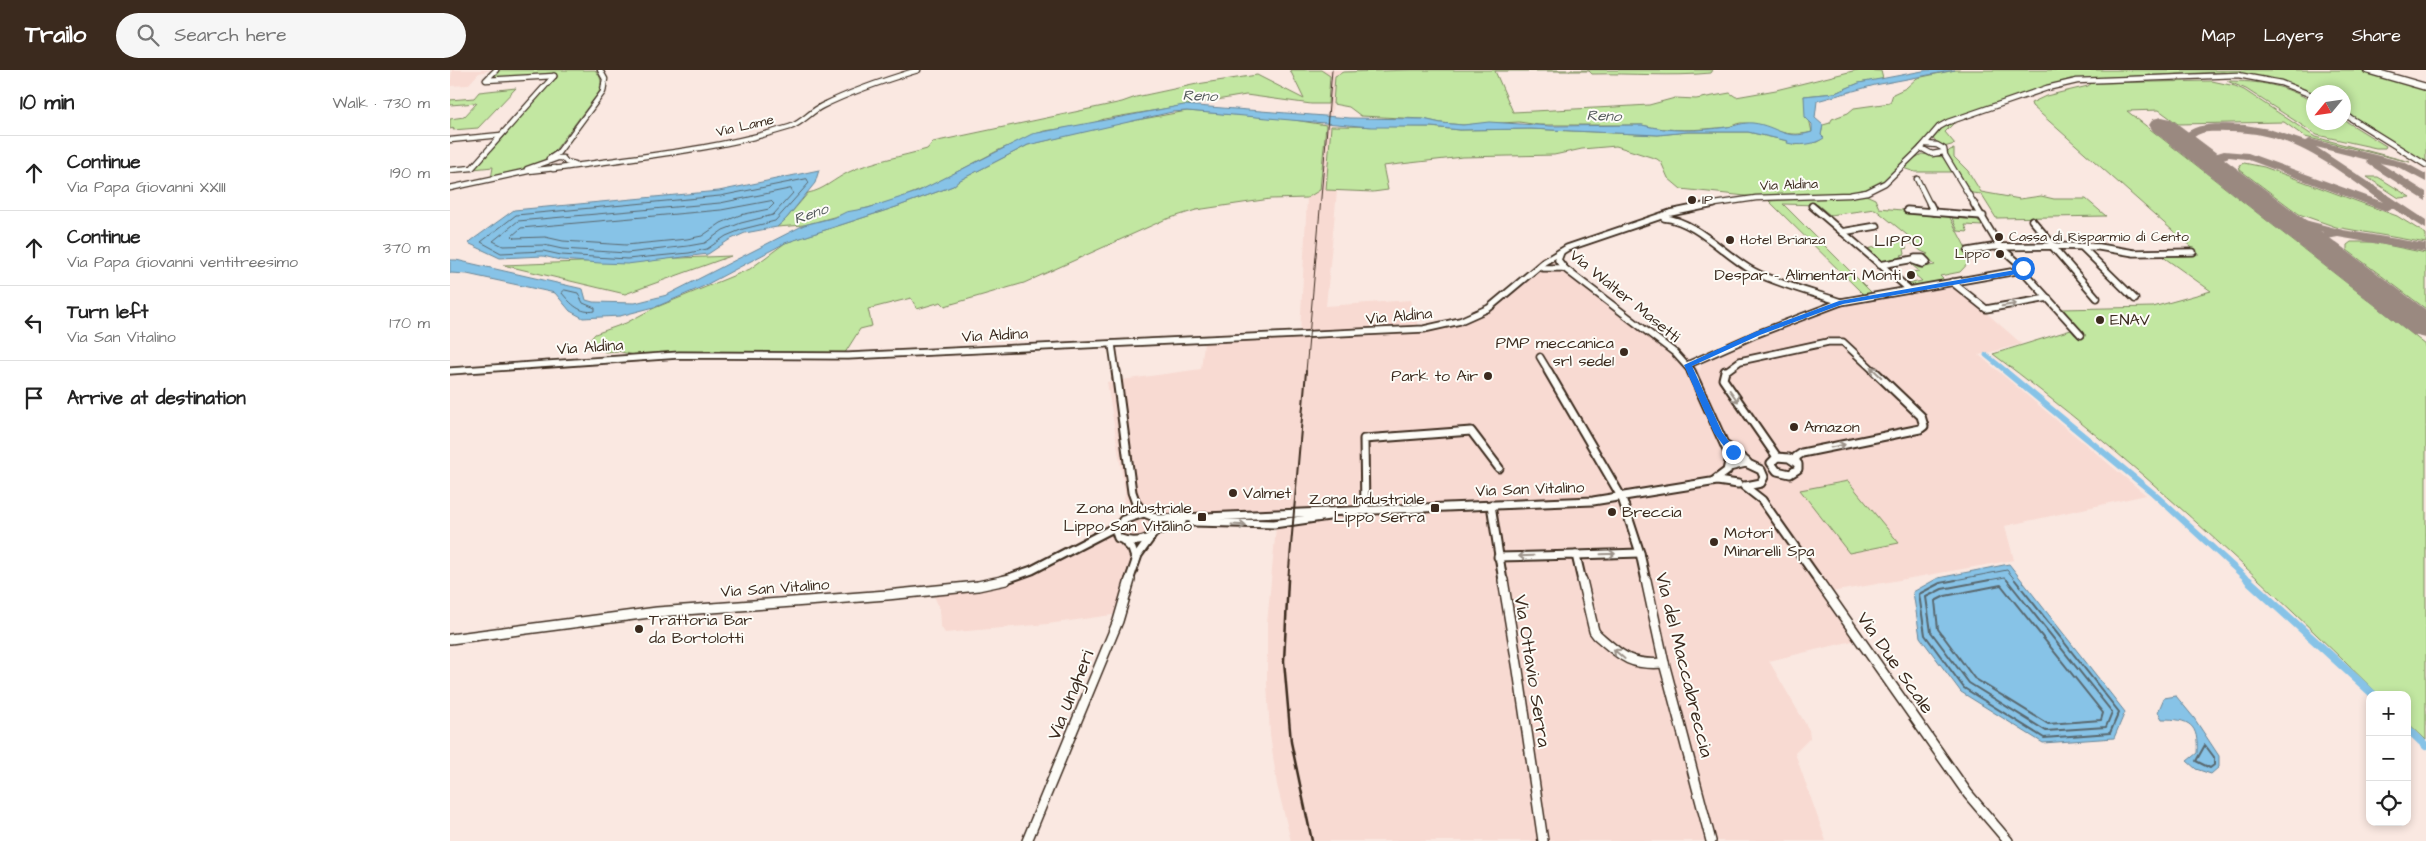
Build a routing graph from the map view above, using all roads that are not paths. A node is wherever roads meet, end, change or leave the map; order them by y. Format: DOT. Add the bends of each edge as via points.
graph roads {
  1 [pos="496,70"];
  2 [pos="600,70"];
  3 [pos="918,70"];
  4 [pos="2367,70"];
  5 [pos="2374,70"];
  6 [pos="2382,70"];
  7 [pos="2389,70"];
  8 [pos="2426,84"];
  9 [pos="2306,93"];
  10 [pos="2351,118"];
  11 [pos="501,135"];
  12 [pos="1930,138"];
  13 [pos="450,140"];
  14 [pos="1926,144"];
  15 [pos="1937,145"];
  16 [pos="1920,148"];
  17 [pos="1944,152"];
  18 [pos="1931,153"];
  19 [pos="560,155"];
  20 [pos="1948,159"];
  21 [pos="1908,160"];
  22 [pos="566,162"];
  23 [pos="586,164"];
  24 [pos="2426,165"];
  25 [pos="535,168"];
  26 [pos="553,169"];
  27 [pos="450,170"];
  28 [pos="1917,179"];
  29 [pos="450,188"];
  30 [pos="1812,206"];
  31 [pos="1689,209"];
  32 [pos="1907,210"];
  33 [pos="1934,212"];
  34 [pos="1670,213"];
  35 [pos="1983,216"];
  36 [pos="1680,219"];
  37 [pos="2032,220"];
  38 [pos="1640,223"];
  39 [pos="1877,226"];
  40 [pos="1842,232"];
  41 [pos="2054,246"];
  42 [pos="2000,247"];
  43 [pos="2082,247"];
  44 [pos="1568,248"];
  45 [pos="1968,251"];
  46 [pos="2193,252"];
  47 [pos="1914,259"];
  48 [pos="1558,262"];
  49 [pos="1880,265"];
  50 [pos="1543,268"];
  51 [pos="1564,268"];
  52 [pos="2022,270"];
  53 [pos="1527,278"];
  54 [pos="1952,282"];
  55 [pos="1910,290"];
  56 [pos="2048,298"];
  57 [pos="2097,298"];
  58 [pos="2135,299"];
  59 [pos="1842,302"];
  60 [pos="2082,335"];
  61 [pos="1112,345"];
  62 [pos="1540,357"];
  63 [pos="1688,365"];
  64 [pos="450,371"];
  65 [pos="1722,440"];
  66 [pos="1777,457"];
  67 [pos="1796,462"];
  68 [pos="1771,463"];
  69 [pos="1753,465"];
  70 [pos="1499,468"];
  71 [pos="1728,469"];
  72 [pos="1777,471"];
  73 [pos="1763,473"];
  74 [pos="1712,482"];
  75 [pos="1761,483"];
  76 [pos="1741,485"];
  77 [pos="1132,492"];
  78 [pos="1622,498"];
  79 [pos="1762,500"];
  80 [pos="1492,505"];
  81 [pos="1365,511"];
  82 [pos="1348,512"];
  83 [pos="1144,514"];
  84 [pos="1156,518"];
  85 [pos="1120,522"];
  86 [pos="1154,534"];
  87 [pos="1094,539"];
  88 [pos="1121,539"];
  89 [pos="1640,553"];
  90 [pos="1576,555"];
  91 [pos="1498,557"];
  92 [pos="1135,558"];
  93 [pos="450,639"];
  94 [pos="1664,663"];
  95 [pos="1027,841"];
  96 [pos="1543,841"];
  97 [pos="1711,841"];
  98 [pos="2008,841"];
  1 -- 11 [label="street" via="486,80 554,76"];
  2 -- 19 [label="street" via="605,79 603,92"];
  3 -- 23 [label="street, Via Lame" via="822,106 800,124 791,127 718,144"];
  4 -- 8 [label="highway" via="2415,84"];
  5 -- 8 [label="highway"];
  6 -- 8 [label="highway"];
  7 -- 8 [label="highway"];
  9 -- 12 [label="street" via="2281,83 2230,75 2077,81 1948,122"];
  10 -- 24 [label="street"];
  11 -- 13 [label="street"];
  11 -- 27 [label="street" via="472,168"];
  12 -- 14 [label="street"];
  12 -- 15 [label="street"];
  14 -- 15 [label="street"];
  14 -- 16 [label="street, Via Aldina"];
  15 -- 17 [label="street"];
  16 -- 18 [label="street"];
  16 -- 21 [label="street, Via Aldina"];
  17 -- 18 [label="street, Via Aldina"];
  17 -- 20 [label="street"];
  18 -- 20 [label="street"];
  18 -- 21 [label="street, Via Aldina" via="1917,154"];
  19 -- 22 [label="street"];
  19 -- 25 [label="street"];
  20 -- 35 [label="street"];
  21 -- 31 [label="street, Via Aldina" via="1885,183 1862,193 1738,200"];
  22 -- 23 [label="street, Via Lame"];
  22 -- 26 [label="street"];
  23 -- 26 [label="street, Via Lame"];
  25 -- 26 [label="street, Via Lame"];
  25 -- 29 [label="street"];
  28 -- 33 [label="street"];
  30 -- 40 [label="street"];
  31 -- 34 [label="street, Via Aldina"];
  31 -- 36 [label="street" via="1682,212"];
  32 -- 33 [label="street"];
  33 -- 35 [label="street"];
  34 -- 36 [label="street"];
  34 -- 38 [label="street, Via Aldina"];
  35 -- 42 [label="street"];
  36 -- 38 [label="street"];
  36 -- 59 [label="street" via="1756,272"];
  37 -- 41 [label="street"];
  38 -- 44 [label="street, Via Aldina"];
  39 -- 40 [label="street"];
  40 -- 49 [label="street"];
  41 -- 42 [label="street"];
  41 -- 43 [label="street"];
  41 -- 57 [label="street"];
  42 -- 45 [label="street"];
  42 -- 52 [label="street" via="2023,267"];
  43 -- 46 [label="street" via="2134,253"];
  43 -- 58 [label="street"];
  44 -- 48 [label="street, Via Walter Masetti" via="1558,255"];
  44 -- 53 [label="street, Via Aldina" via="1553,255"];
  47 -- 49 [label="street"];
  48 -- 50 [label="street, Via Aldina"];
  48 -- 51 [label="street, Via Walter Masetti"];
  49 -- 55 [label="street"];
  50 -- 51 [label="street"];
  50 -- 53 [label="street, Via Aldina"];
  51 -- 63 [label="street, Via Walter Masetti"];
  52 -- 54 [label="street"];
  52 -- 56 [label="street"];
  53 -- 61 [label="street, Via Aldina" via="1482,312 1424,329"];
  54 -- 55 [label="street"];
  54 -- 56 [label="street, one-way" via="1986,309"];
  55 -- 59 [label="street"];
  56 -- 60 [label="street"];
  59 -- 63 [label="street" via="1757,334"];
  61 -- 64 [label="street, Via Aldina" via="848,356 679,355"];
  61 -- 77 [label="street"];
  62 -- 78 [label="street, Via del Maccabreccia"];
  63 -- 65 [label="street"];
  65 -- 69 [label="street"];
  65 -- 71 [label="street" via="1730,458"];
  66 -- 67 [label="street" via="1785,456"];
  67 -- 66 [label="street, one-way" via="1796,457 1802,453 1920,429 1924,422 1843,342 1828,342 1740,361 1725,371 1723,379"];
  66 -- 68 [label="street"];
  67 -- 72 [label="street" via="1799,467 1794,473"];
  68 -- 69 [label="street"];
  68 -- 72 [label="street"];
  69 -- 71 [label="street" via="1738,463"];
  69 -- 73 [label="street"];
  70 -- 81 [label="street" via="1470,431 1364,440"];
  71 -- 74 [label="street, Via San Vitalino"];
  71 -- 76 [label="street" via="1730,478"];
  72 -- 73 [label="street"];
  73 -- 75 [label="street"];
  74 -- 76 [label="street, Via San Vitalino"];
  74 -- 78 [label="street, Via San Vitalino"];
  75 -- 76 [label="street"];
  75 -- 79 [label="street"];
  76 -- 79 [label="street, Via Due Scale"];
  77 -- 83 [label="street"];
  77 -- 85 [label="street" via="1131,507"];
  78 -- 80 [label="street, Via San Vitalino"];
  78 -- 89 [label="street, Via del Maccabreccia"];
  79 -- 98 [label="street, Via Due Scale" via="1968,794"];
  80 -- 81 [label="street, Via San Vitalino"];
  80 -- 91 [label="street, Via Ottavio Serra"];
  81 -- 82 [label="street, Via San Vitalino"];
  82 -- 84 [label="street, Via San Vitalino"];
  86 -- 82 [label="street, Via San Vitalino, one-way" via="1182,522 1274,524"];
  83 -- 84 [label="street"];
  83 -- 85 [label="street"];
  84 -- 86 [label="street" via="1159,524"];
  85 -- 87 [label="street, Via San Vitalino"];
  85 -- 88 [label="street" via="1116,532"];
  86 -- 88 [label="street" via="1134,542"];
  86 -- 92 [label="street, Via Ungheri"];
  87 -- 88 [label="street, Via San Vitalino"];
  87 -- 93 [label="street, Via San Vitalino" via="1027,572 978,586 657,612"];
  88 -- 92 [label="street" via="1132,549"];
  90 -- 89 [label="street, one-way"];
  89 -- 94 [label="street, Via del Maccabreccia"];
  90 -- 91 [label="street, one-way"];
  94 -- 90 [label="street, one-way" via="1633,664 1597,635"];
  91 -- 96 [label="street, Via Ottavio Serra"];
  92 -- 95 [label="street, Via Ungheri" via="1118,621"];
  94 -- 97 [label="street, Via del Maccabreccia"];
}
